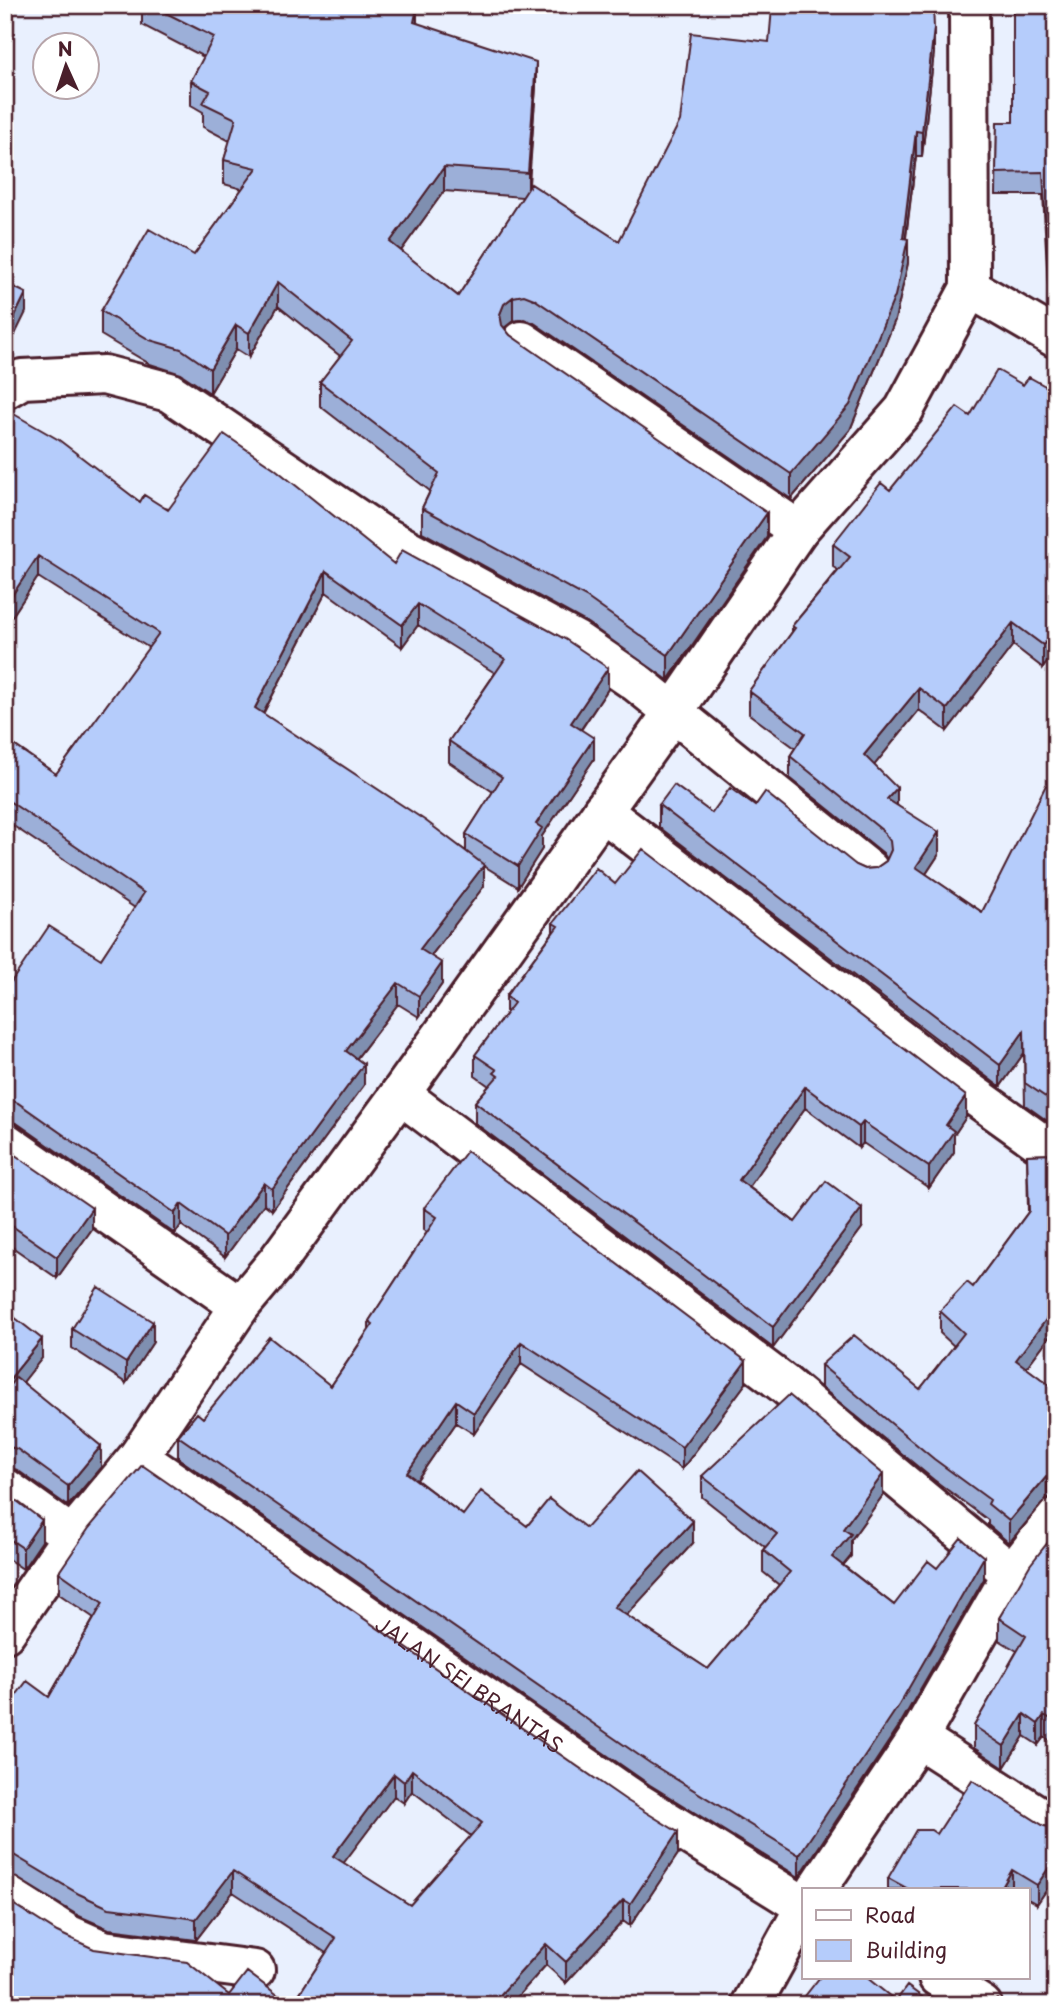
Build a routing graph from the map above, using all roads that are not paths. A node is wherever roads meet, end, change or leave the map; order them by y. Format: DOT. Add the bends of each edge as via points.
graph roads {
  1 [pos="969,5"];
  2 [pos="970,288"];
  3 [pos="1056,338"];
  4 [pos="522,341"];
  5 [pos="5,388"];
  6 [pos="799,530"];
  7 [pos="672,714"];
  8 [pos="602,811"];
  9 [pos="869,870"];
  10 [pos="400,1094"];
  11 [pos="5,1142"];
  12 [pos="1056,1154"];
  13 [pos="240,1306"];
  14 [pos="138,1457"];
  15 [pos="5,1488"];
  16 [pos="1056,1518"];
  17 [pos="72,1536"];
  18 [pos="1012,1574"];
  19 [pos="5,1633"];
  20 [pos="918,1738"];
  21 [pos="1056,1827"];
  22 [pos="818,1888"];
  23 [pos="5,1894"];
  24 [pos="802,1906"];
  25 [pos="802,1911"];
  26 [pos="255,1970"];
  27 [pos="942,1979"];
  28 [pos="751,2005"];
  29 [pos="982,2005"];
  1 -- 2 [label="street"];
  2 -- 3 [label="street"];
  2 -- 6 [label="street" via="904,410"];
  4 -- 6 [label="street"];
  5 -- 7 [label="street" via="22,379 104,375 169,392 378,533 576,640"];
  6 -- 7 [label="street"];
  7 -- 8 [label="street"];
  7 -- 9 [label="street"];
  8 -- 10 [label="street"];
  8 -- 12 [label="street"];
  10 -- 13 [label="street"];
  10 -- 18 [label="street" via="784,1384"];
  11 -- 13 [label="street"];
  13 -- 14 [label="street"];
  14 -- 17 [label="street"];
  14 -- 24 [label="street, JALAN SEI BRANTAS" via="638,1803"];
  15 -- 17 [label="street"];
  16 -- 18 [label="street"];
  17 -- 19 [label="street"];
  18 -- 20 [label="street"];
  20 -- 21 [label="street"];
  20 -- 22 [label="street"];
  23 -- 26 [label="street" via="69,1935 103,1950"];
  25 -- 28 [label="street"];
  27 -- 29 [label="street"];
}
